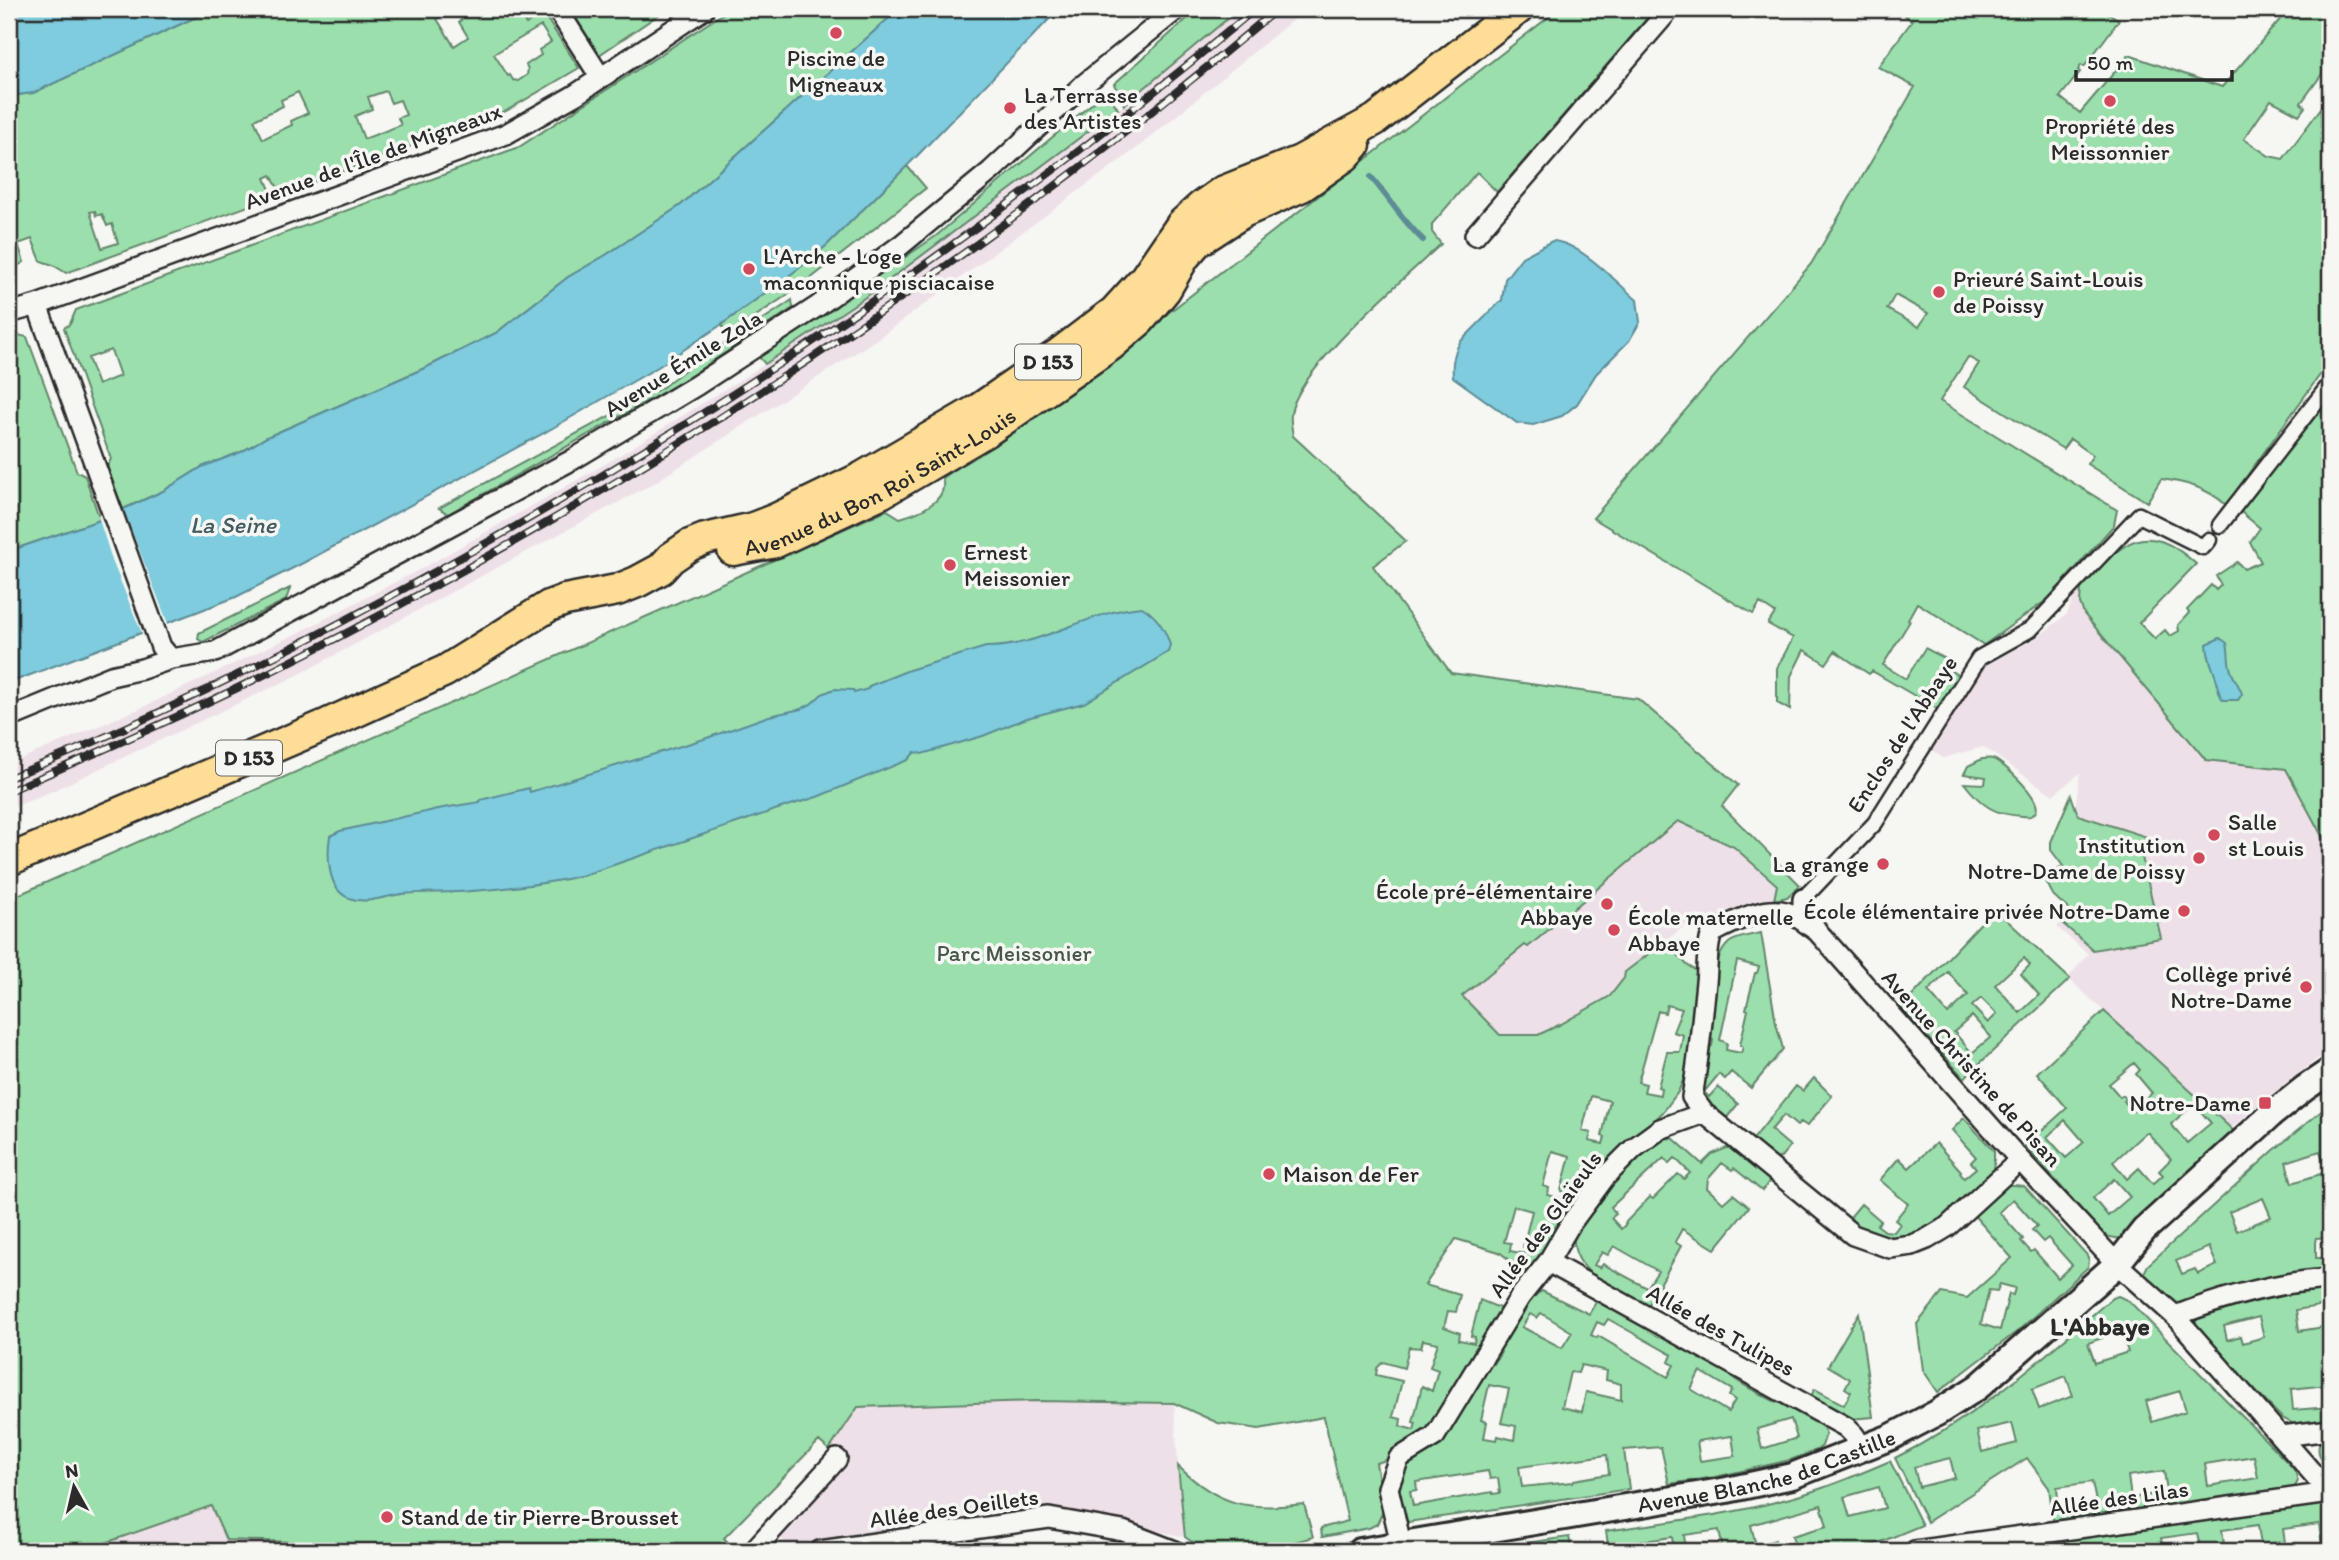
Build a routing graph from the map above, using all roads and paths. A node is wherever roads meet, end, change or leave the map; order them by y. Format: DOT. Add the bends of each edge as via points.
graph roads {
  1 [pos="557,9"];
  2 [pos="704,9"];
  3 [pos="1177,9"];
  4 [pos="1518,9"];
  5 [pos="1670,9"];
  6 [pos="601,78"];
  7 [pos="1375,120"];
  8 [pos="1475,235"];
  9 [pos="37,305"];
  10 [pos="9,313"];
  11 [pos="2330,383"];
  12 [pos="2220,525"];
  13 [pos="2209,540"];
  14 [pos="166,653"];
  15 [pos="9,718"];
  16 [pos="9,860"];
  17 [pos="9,875"];
  18 [pos="1802,899"];
  19 [pos="1817,932"];
  20 [pos="2330,1071"];
  21 [pos="2330,1089"];
  22 [pos="1704,1113"];
  23 [pos="2020,1160"];
  24 [pos="1548,1262"];
  25 [pos="2117,1264"];
  26 [pos="2330,1279"];
  27 [pos="2175,1316"];
  28 [pos="2330,1430"];
  29 [pos="2282,1436"];
  30 [pos="1863,1449"];
  31 [pos="837,1459"];
  32 [pos="2330,1493"];
  33 [pos="1467,1543"];
  34 [pos="1401,1544"];
  35 [pos="753,1551"];
  36 [pos="820,1551"];
  37 [pos="1175,1551"];
  38 [pos="1360,1551"];
  39 [pos="1915,1551"];
  1 -- 6 [label="street"];
  2 -- 6 [label="street, Avenue de l'Île de Migneaux"];
  3 -- 14 [label="street, Avenue Émile Zola" via="901,245 697,385 572,460 215,652"];
  4 -- 7 [label="main road, Avenue du Bon Roi Saint-Louis / D 153"];
  5 -- 8 [label="street"];
  6 -- 9 [label="street, Avenue de l'Île de Migneaux" via="506,134"];
  7 -- 16 [label="main road, Avenue du Bon Roi Saint-Louis / D 153" via="1300,161 1222,192 1182,224 1114,312 979,409 861,478 753,528 690,545 638,582 549,606 433,676"];
  7 -- 17 [label="main road, Avenue du Bon Roi Saint-Louis / D 153" via="1330,167 1302,186 1243,212 1197,242 1140,320 1111,345 990,429 881,493 776,542 703,560 632,604 558,623 485,668"];
  9 -- 10 [label="street, Avenue de l'Île de Migneaux"];
  9 -- 14 [label="street"];
  11 -- 12 [label="street"];
  13 -- 18 [label="street, Enclos de l'Abbaye" via="2203,547 2138,514 2031,629 1979,658 1875,823"];
  14 -- 15 [label="street, Avenue Émile Zola" via="142,669 111,676"];
  18 -- 19 [label="street, Avenue Christine de Pisan"];
  19 -- 22 [label="street" via="1791,913 1771,911 1744,916 1712,933 1692,1097"];
  19 -- 23 [label="street, Avenue Christine de Pisan"];
  20 -- 25 [label="street, Avenue Blanche de Castille" via="2271,1115 2144,1230"];
  21 -- 25 [label="street, Avenue Blanche de Castille" via="2152,1242"];
  22 -- 23 [label="street" via="1853,1236 1890,1248 1927,1239 1947,1227"];
  22 -- 24 [label="street, Allée des Glaïeuls" via="1660,1129 1634,1148 1598,1186"];
  23 -- 25 [label="street, Avenue Christine de Pisan"];
  24 -- 30 [label="street, Allée des Tulipes" via="1846,1427"];
  24 -- 34 [label="street, Allée des Glaïeuls" via="1520,1297 1436,1436 1399,1458 1388,1488"];
  25 -- 27 [label="street, Avenue Christine de Pisan"];
  25 -- 30 [label="street, Avenue Blanche de Castille" via="1978,1387"];
  26 -- 27 [label="street" via="2214,1301"];
  27 -- 29 [label="street, Avenue Christine de Pisan"];
  28 -- 29 [label="street"];
  29 -- 32 [label="street, Avenue Christine de Pisan"];
  30 -- 33 [label="street, Avenue Blanche de Castille" via="1792,1476"];
  31 -- 35 [label="street"];
  32 -- 39 [label="street, Allée des Lilas"];
  33 -- 34 [label="street, Avenue Blanche de Castille"];
  34 -- 38 [label="street, Avenue Blanche de Castille"];
  36 -- 37 [label="street, Allée des Oeillets" via="1049,1518 1124,1531"];
}
